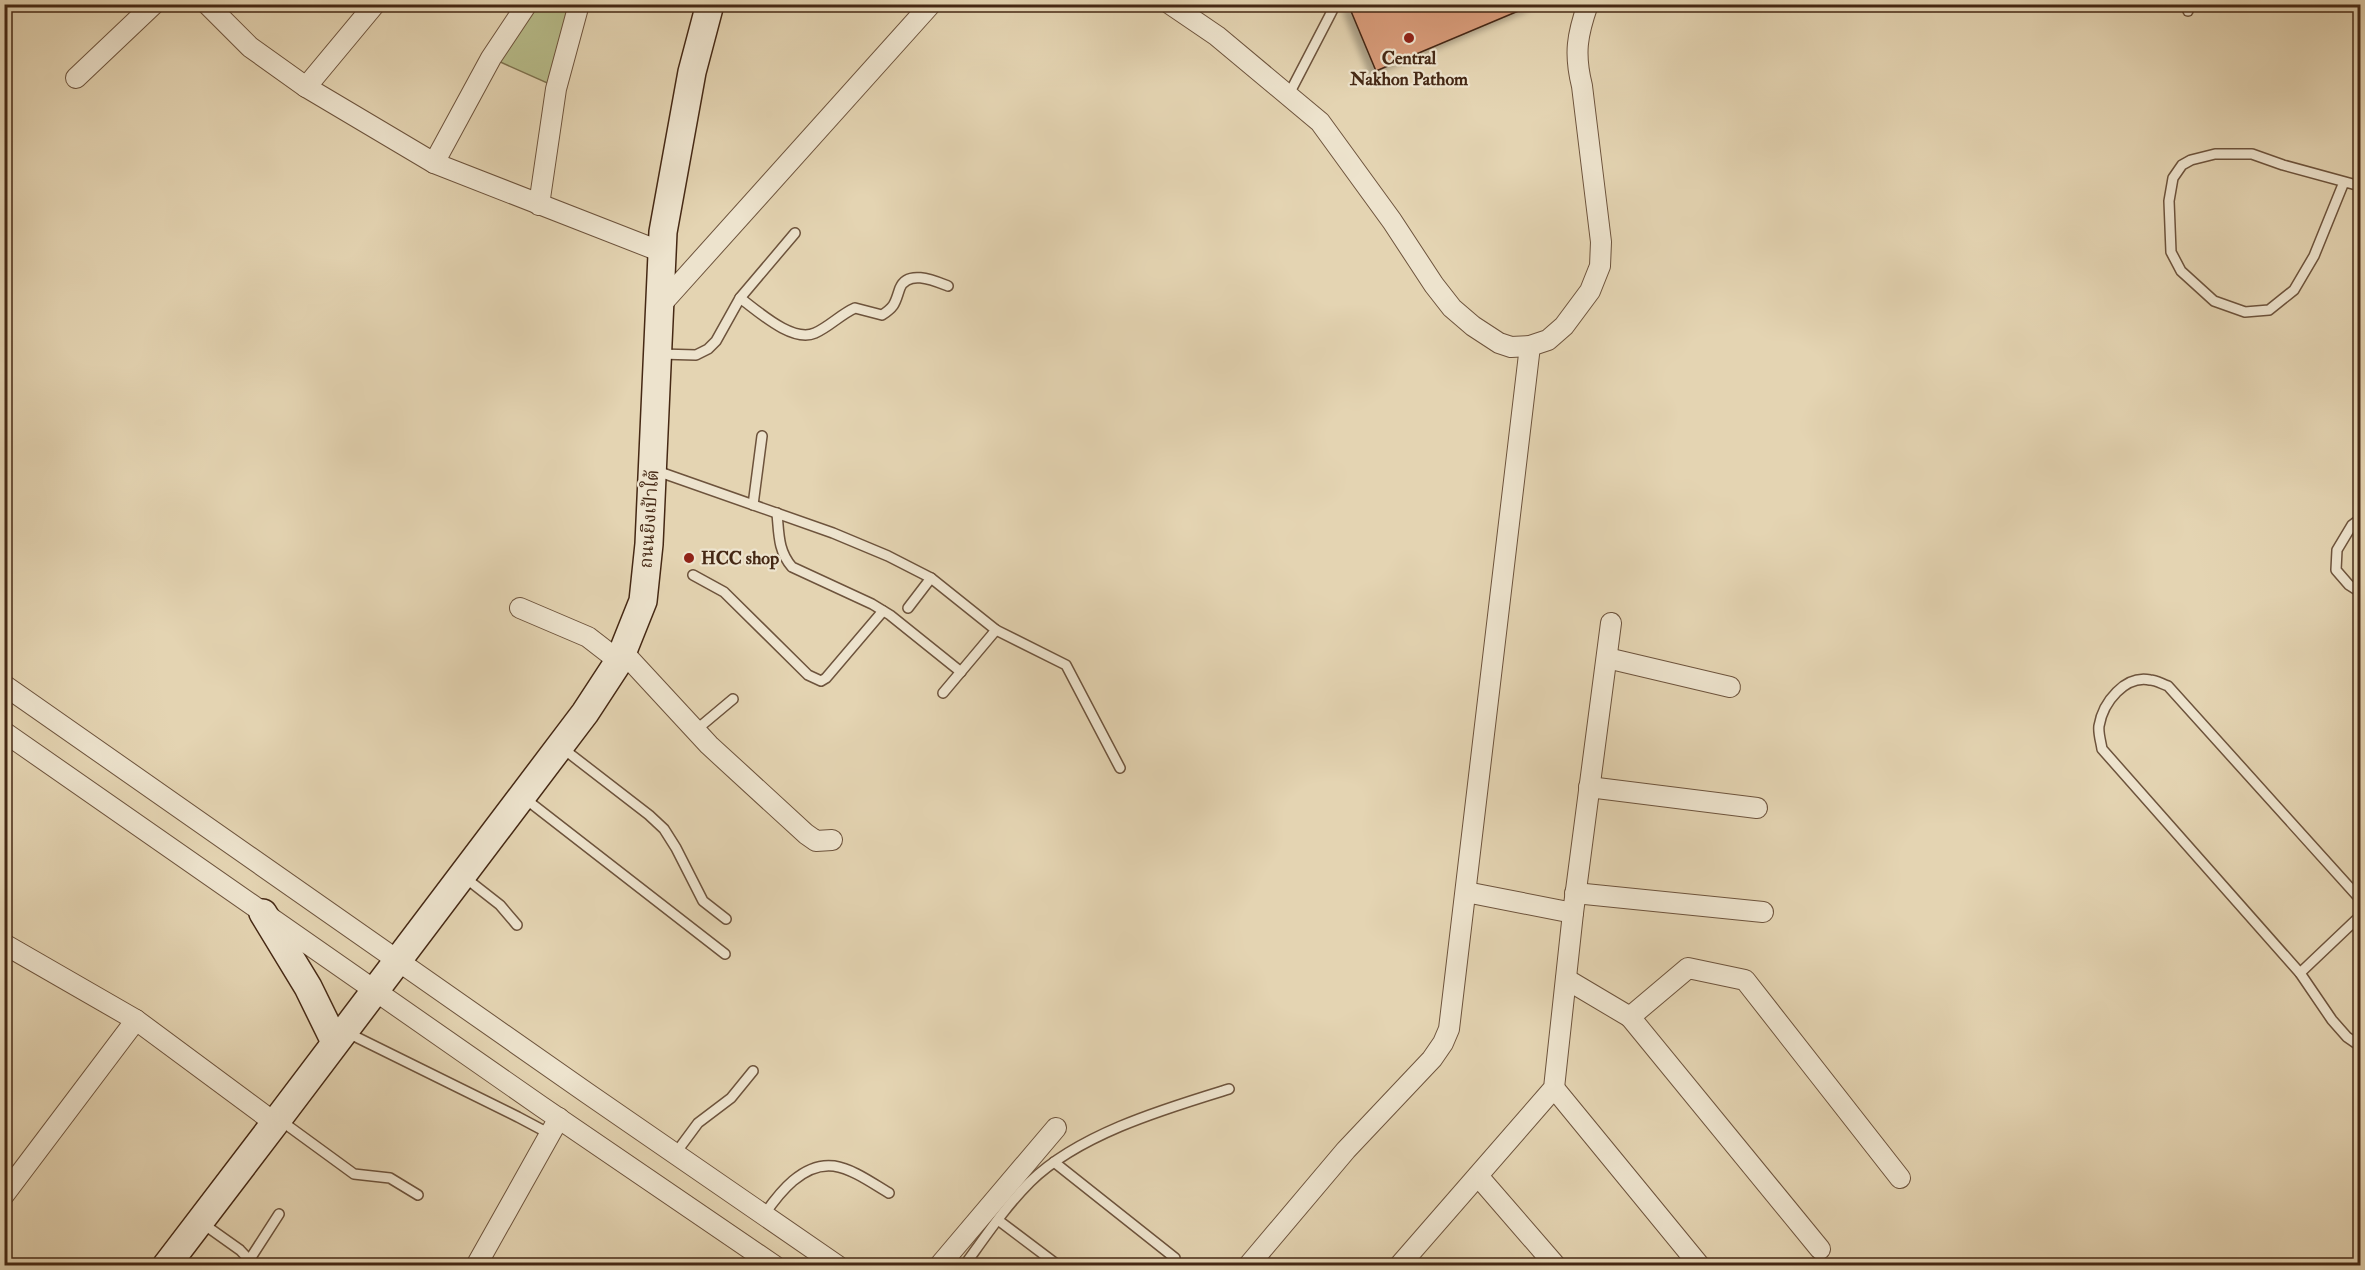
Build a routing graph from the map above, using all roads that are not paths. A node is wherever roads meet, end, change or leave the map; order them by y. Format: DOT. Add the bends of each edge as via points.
graph roads {
  1 [pos="154,4"];
  2 [pos="207,4"];
  3 [pos="375,4"];
  4 [pos="579,4"];
  5 [pos="710,4"];
  6 [pos="931,4"];
  7 [pos="1170,4"];
  8 [pos="1332,4"];
  9 [pos="1588,4"];
  10 [pos="523,6"];
  11 [pos="1582,14"];
  12 [pos="76,78"];
  13 [pos="306,87"];
  14 [pos="1288,96"];
  15 [pos="434,163"];
  16 [pos="2344,182"];
  17 [pos="2361,186"];
  18 [pos="539,205"];
  19 [pos="795,233"];
  20 [pos="662,252"];
  21 [pos="948,286"];
  22 [pos="740,298"];
  23 [pos="658,308"];
  24 [pos="1530,346"];
  25 [pos="657,354"];
  26 [pos="762,436"];
  27 [pos="652,469"];
  28 [pos="753,505"];
  29 [pos="777,513"];
  30 [pos="2361,519"];
  31 [pos="693,575"];
  32 [pos="931,578"];
  33 [pos="2361,592"];
  34 [pos="520,608"];
  35 [pos="908,608"];
  36 [pos="883,611"];
  37 [pos="1611,623"];
  38 [pos="996,630"];
  39 [pos="621,656"];
  40 [pos="1607,658"];
  41 [pos="961,672"];
  42 [pos="4,685"];
  43 [pos="1730,687"];
  44 [pos="943,693"];
  45 [pos="733,699"];
  46 [pos="696,730"];
  47 [pos="4,732"];
  48 [pos="560,746"];
  49 [pos="1120,768"];
  50 [pos="1590,787"];
  51 [pos="521,796"];
  52 [pos="1757,808"];
  53 [pos="832,840"];
  54 [pos="461,875"];
  55 [pos="1466,892"];
  56 [pos="1575,893"];
  57 [pos="2361,899"];
  58 [pos="1763,912"];
  59 [pos="263,913"];
  60 [pos="1573,913"];
  61 [pos="2361,916"];
  62 [pos="726,919"];
  63 [pos="517,925"];
  64 [pos="4,944"];
  65 [pos="725,954"];
  66 [pos="396,960"];
  67 [pos="2300,973"];
  68 [pos="1566,979"];
  69 [pos="374,989"];
  70 [pos="1630,1017"];
  71 [pos="136,1020"];
  72 [pos="339,1036"];
  73 [pos="2361,1046"];
  74 [pos="753,1071"];
  75 [pos="1554,1088"];
  76 [pos="1228,1089"];
  77 [pos="277,1121"];
  78 [pos="554,1126"];
  79 [pos="1056,1128"];
  80 [pos="675,1154"];
  81 [pos="1054,1161"];
  82 [pos="1478,1176"];
  83 [pos="1900,1178"];
  84 [pos="889,1193"];
  85 [pos="4,1195"];
  86 [pos="418,1196"];
  87 [pos="279,1214"];
  88 [pos="764,1215"];
  89 [pos="998,1220"];
  90 [pos="200,1222"];
  91 [pos="1821,1249"];
  92 [pos="1175,1258"];
  93 [pos="754,1260"];
  94 [pos="252,1262"];
  95 [pos="166,1266"];
  96 [pos="476,1266"];
  97 [pos="775,1266"];
  98 [pos="838,1266"];
  99 [pos="939,1266"];
  100 [pos="964,1266"];
  101 [pos="1059,1266"];
  102 [pos="1248,1266"];
  103 [pos="1399,1266"];
  104 [pos="1556,1266"];
  105 [pos="1700,1266"];
  1 -- 12 [label="street"];
  2 -- 13 [label="street" via="250,48"];
  3 -- 13 [label="street"];
  4 -- 18 [label="street" via="556,89"];
  5 -- 20 [label="main road, ถนนยิงเป้าใต้" via="681,126"];
  6 -- 23 [label="street"];
  7 -- 14 [label="street" via="1216,36"];
  8 -- 14 [label="lane" via="1333,9"];
  9 -- 11 [label="street"];
  10 -- 15 [label="street"];
  11 -- 24 [label="street" via="1576,64 1601,242 1600,267 1590,291 1564,326 1548,340"];
  13 -- 15 [label="street"];
  14 -- 24 [label="street" via="1320,122 1452,308 1499,343"];
  15 -- 18 [label="street"];
  16 -- 16 [label="lane" via="2252,154 2215,154 2190,160 2173,178 2169,201 2172,252 2181,271 2214,301 2245,312 2269,310 2294,290 2314,256"];
  16 -- 17 [label="lane"];
  18 -- 20 [label="street"];
  19 -- 22 [label="lane"];
  20 -- 23 [label="main road, ถนนยิงเป้าใต้"];
  21 -- 22 [label="lane" via="928,278 914,278 900,287 898,299 882,315 855,308 804,336 787,331"];
  22 -- 25 [label="lane" via="708,350 696,354"];
  23 -- 25 [label="main road, ถนนยิงเป้าใต้"];
  24 -- 55 [label="street"];
  25 -- 27 [label="main road, ถนนยิงเป้าใต้"];
  26 -- 28 [label="lane"];
  27 -- 28 [label="lane"];
  27 -- 39 [label="main road, ถนนยิงเป้าใต้" via="642,601"];
  28 -- 29 [label="lane"];
  29 -- 32 [label="lane" via="888,556"];
  29 -- 36 [label="lane" via="783,557 792,567"];
  30 -- 33 [label="lane" via="2352,525 2337,550 2336,570"];
  31 -- 36 [label="lane" via="724,592 808,675 821,681"];
  32 -- 35 [label="lane"];
  32 -- 38 [label="lane"];
  34 -- 39 [label="street"];
  36 -- 41 [label="lane"];
  37 -- 40 [label="street"];
  38 -- 41 [label="lane"];
  38 -- 49 [label="lane" via="1066,665"];
  39 -- 46 [label="street"];
  39 -- 48 [label="main road, ถนนยิงเป้าใต้"];
  40 -- 43 [label="street"];
  40 -- 50 [label="street"];
  41 -- 44 [label="lane"];
  42 -- 66 [label="street"];
  45 -- 46 [label="lane"];
  46 -- 53 [label="street" via="806,834 816,841"];
  47 -- 59 [label="street"];
  48 -- 51 [label="main road, ถนนยิงเป้าใต้"];
  48 -- 62 [label="lane" via="664,829 694,889"];
  50 -- 52 [label="street"];
  50 -- 56 [label="street"];
  51 -- 54 [label="main road, ถนนยิงเป้าใต้"];
  51 -- 65 [label="lane"];
  54 -- 63 [label="lane" via="489,895"];
  54 -- 66 [label="main road, ถนนยิงเป้าใต้"];
  55 -- 60 [label="street"];
  55 -- 102 [label="street" via="1449,1029 1443,1043"];
  56 -- 58 [label="street"];
  56 -- 60 [label="street"];
  57 -- 67 [label="lane" via="2168,686 2151,680 2122,686 2102,716 2102,749"];
  59 -- 69 [label="street"];
  59 -- 72 [label="main road"];
  60 -- 68 [label="street"];
  61 -- 67 [label="lane"];
  64 -- 71 [label="street"];
  66 -- 69 [label="main road, ถนนยิงเป้าใต้"];
  66 -- 80 [label="street"];
  67 -- 73 [label="lane" via="2332,1020"];
  68 -- 70 [label="street"];
  68 -- 75 [label="street"];
  69 -- 72 [label="main road, ถนนยิงเป้าใต้"];
  69 -- 78 [label="street"];
  70 -- 83 [label="street" via="1688,968 1745,980"];
  70 -- 91 [label="street"];
  71 -- 77 [label="street"];
  71 -- 85 [label="street"];
  72 -- 77 [label="main road, ถนนยิงเป้าใต้"];
  72 -- 78 [label="lane" via="518,1117"];
  74 -- 80 [label="lane" via="731,1098 698,1123"];
  75 -- 82 [label="street"];
  75 -- 105 [label="street"];
  76 -- 81 [label="lane" via="1158,1110"];
  77 -- 86 [label="lane" via="354,1174 390,1178"];
  77 -- 90 [label="main road, ถนนยิงเป้าใต้"];
  78 -- 93 [label="street"];
  78 -- 96 [label="street"];
  79 -- 99 [label="street"];
  80 -- 88 [label="street"];
  81 -- 89 [label="lane" via="1026,1186"];
  81 -- 92 [label="lane"];
  82 -- 103 [label="street"];
  82 -- 104 [label="street"];
  84 -- 88 [label="lane" via="849,1171 822,1167 790,1183"];
  87 -- 94 [label="lane"];
  88 -- 98 [label="street"];
  89 -- 100 [label="lane"];
  89 -- 101 [label="lane"];
  90 -- 94 [label="lane"];
  90 -- 95 [label="main road, ถนนยิงเป้าใต้"];
  93 -- 97 [label="street"];
}
